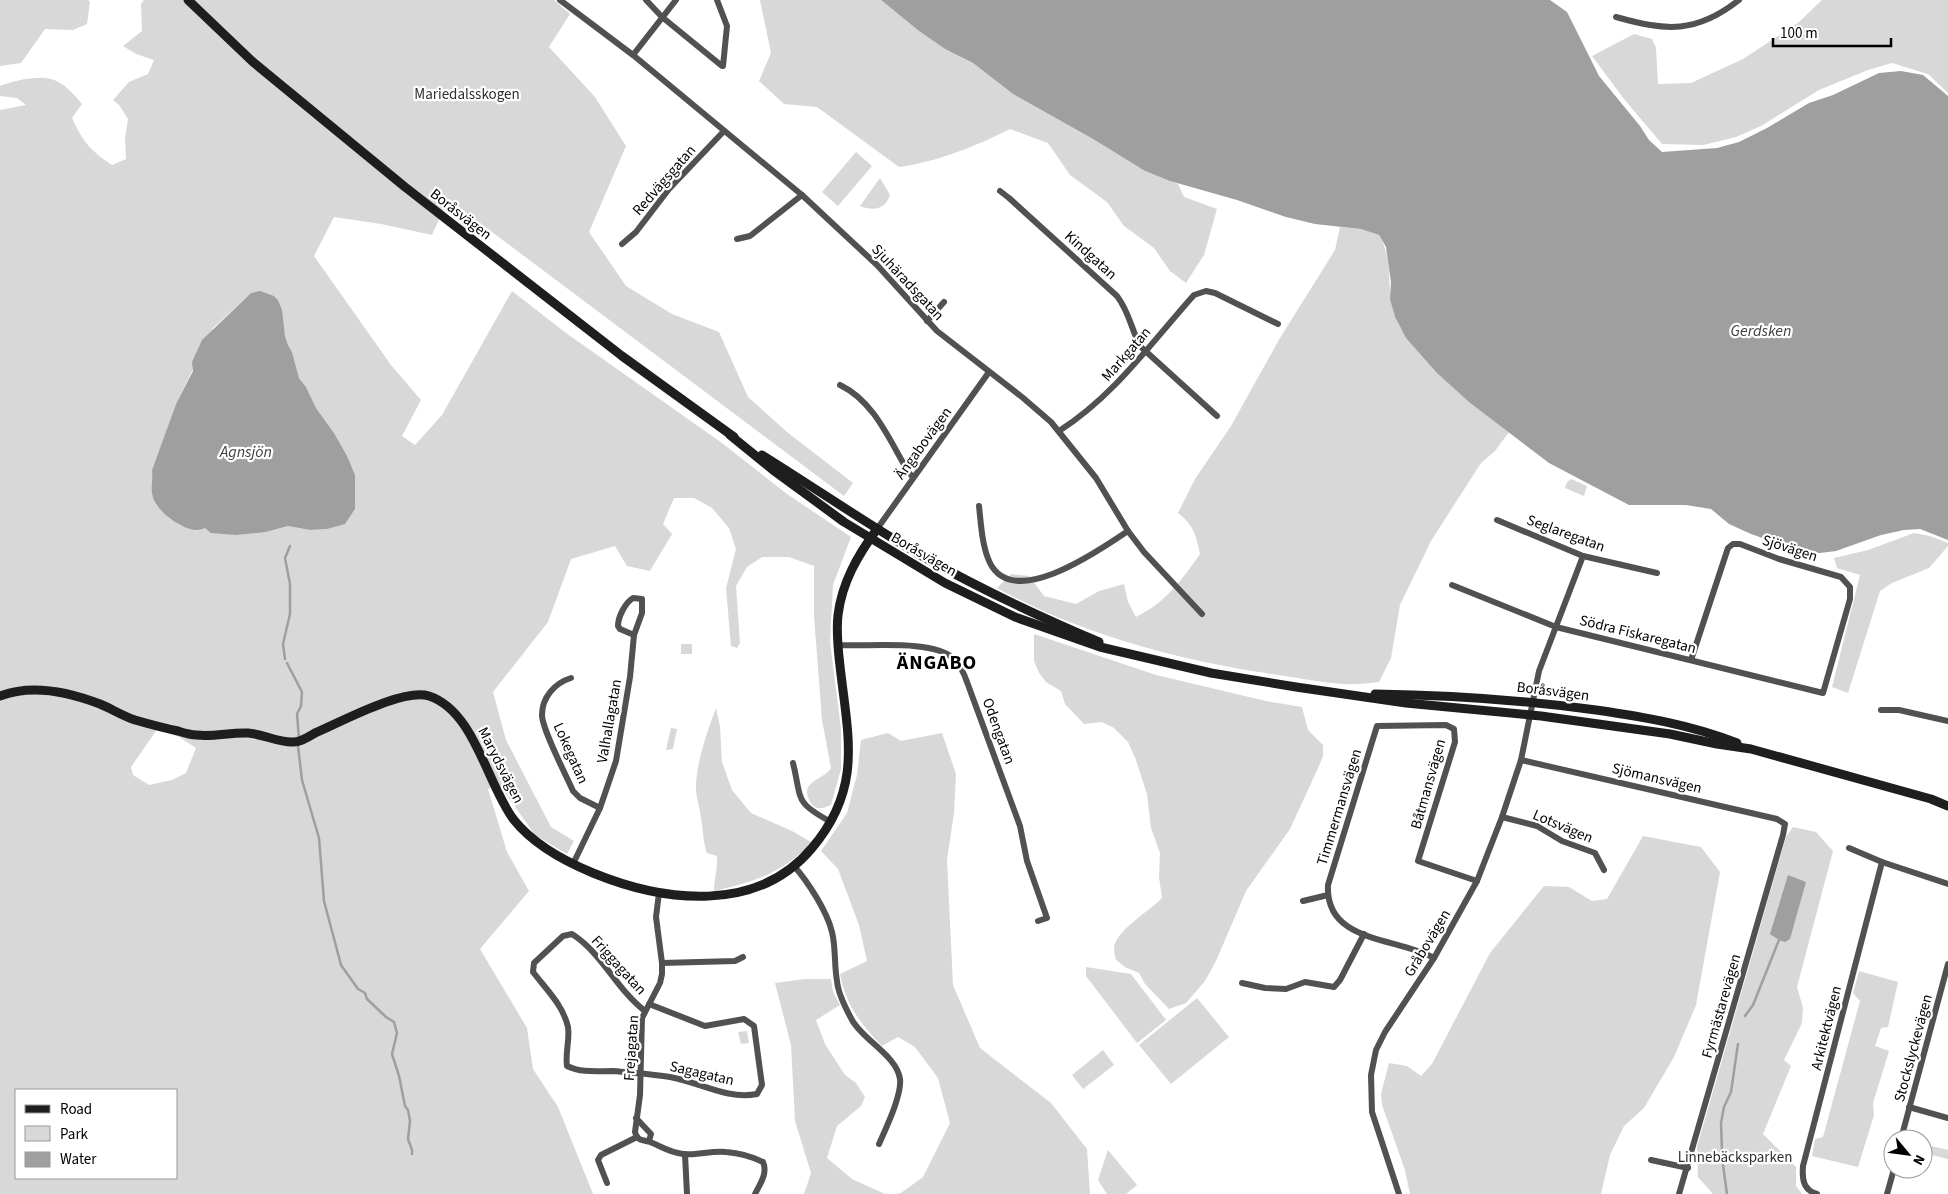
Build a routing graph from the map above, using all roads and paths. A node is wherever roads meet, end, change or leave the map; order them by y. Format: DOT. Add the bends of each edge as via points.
graph roads {
  1 [pos="188,0"];
  2 [pos="560,0"];
  3 [pos="646,0"];
  4 [pos="676,0"];
  5 [pos="718,0"];
  6 [pos="1739,0"];
  7 [pos="662,17"];
  8 [pos="1616,18"];
  9 [pos="633,55"];
  10 [pos="724,131"];
  11 [pos="1000,191"];
  12 [pos="802,195"];
  13 [pos="738,238"];
  14 [pos="622,244"];
  15 [pos="944,302"];
  16 [pos="927,320"];
  17 [pos="1278,324"];
  18 [pos="1146,352"];
  19 [pos="989,372"];
  20 [pos="840,384"];
  21 [pos="1217,416"];
  22 [pos="1060,431"];
  23 [pos="730,435"];
  24 [pos="913,477"];
  25 [pos="979,506"];
  26 [pos="1497,520"];
  27 [pos="877,529"];
  28 [pos="1128,531"];
  29 [pos="870,538"];
  30 [pos="1583,556"];
  31 [pos="1657,572"];
  32 [pos="1452,586"];
  33 [pos="1202,614"];
  34 [pos="1556,627"];
  35 [pos="634,635"];
  36 [pos="838,645"];
  37 [pos="1128,653"];
  38 [pos="1692,660"];
  39 [pos="571,678"];
  40 [pos="1346,693"];
  41 [pos="1824,693"];
  42 [pos="0,696"];
  43 [pos="1533,702"];
  44 [pos="1881,710"];
  45 [pos="1530,716"];
  46 [pos="1948,721"];
  47 [pos="1377,726"];
  48 [pos="1751,749"];
  49 [pos="1521,760"];
  50 [pos="793,763"];
  51 [pos="1931,799"];
  52 [pos="1948,800"];
  53 [pos="1948,806"];
  54 [pos="600,808"];
  55 [pos="1502,817"];
  56 [pos="830,822"];
  57 [pos="1785,824"];
  58 [pos="1850,848"];
  59 [pos="1882,862"];
  60 [pos="573,864"];
  61 [pos="794,866"];
  62 [pos="1604,870"];
  63 [pos="1477,881"];
  64 [pos="1948,884"];
  65 [pos="659,893"];
  66 [pos="1328,895"];
  67 [pos="1304,901"];
  68 [pos="1038,921"];
  69 [pos="1364,934"];
  70 [pos="743,956"];
  71 [pos="1434,958"];
  72 [pos="662,963"];
  73 [pos="1948,964"];
  74 [pos="1242,983"];
  75 [pos="647,1007"];
  76 [pos="640,1074"];
  77 [pos="1909,1107"];
  78 [pos="636,1118"];
  79 [pos="1948,1118"];
  80 [pos="1904,1129"];
  81 [pos="637,1137"];
  82 [pos="649,1141"];
  83 [pos="879,1144"];
  84 [pos="685,1154"];
  85 [pos="1651,1160"];
  86 [pos="1688,1168"];
  87 [pos="1891,1179"];
  88 [pos="608,1183"];
  89 [pos="687,1194"];
  90 [pos="755,1194"];
  91 [pos="1399,1194"];
  92 [pos="1679,1194"];
  93 [pos="1817,1194"];
  94 [pos="1887,1194"];
  1 -- 23 [label="main road, Boråsvägen" via="254,62 405,188 614,350"];
  2 -- 9 [label="street, Sjuhäradsgatan"];
  3 -- 7 [label="street"];
  4 -- 7 [label="street"];
  5 -- 7 [label="street" via="727,26 724,66"];
  6 -- 8 [label="street" via="1713,17 1683,27 1653,27"];
  7 -- 9 [label="street"];
  9 -- 10 [label="street, Sjuhäradsgatan"];
  10 -- 12 [label="street, Sjuhäradsgatan"];
  10 -- 14 [label="street, Redvägsgatan"];
  11 -- 18 [label="street, Kindgatan" via="1117,296 1131,321 1135,338"];
  12 -- 13 [label="street" via="750,236"];
  12 -- 16 [label="street, Sjuhäradsgatan" via="876,265"];
  15 -- 16 [label="street"];
  16 -- 19 [label="street, Sjuhäradsgatan"];
  17 -- 18 [label="street, Markgatan" via="1206,291 1194,295"];
  18 -- 21 [label="street, Kindgatan"];
  18 -- 22 [label="street, Markgatan" via="1095,406"];
  19 -- 22 [label="street, Sjuhäradsgatan"];
  19 -- 24 [label="street, Ängabovägen"];
  20 -- 24 [label="street" via="877,416"];
  22 -- 28 [label="street, Sjuhäradsgatan" via="1096,478"];
  23 -- 27 [label="main road, Boråsvägen"];
  23 -- 29 [label="main road, Boråsvägen" via="809,497"];
  24 -- 27 [label="street, Ängabovägen"];
  25 -- 28 [label="street" via="990,562 1013,580 1034,579 1061,570"];
  26 -- 30 [label="street, Seglaregatan"];
  27 -- 29 [label="main road, Marydsvägen"];
  27 -- 37 [label="main road, Boråsvägen" via="999,598"];
  28 -- 33 [label="street, Sjuhäradsgatan" via="1154,564"];
  29 -- 36 [label="main road, Marydsvägen" via="851,569 843,592 838,614"];
  29 -- 37 [label="main road, Boråsvägen" via="945,583 1015,617 1100,647"];
  30 -- 31 [label="street, Seglaregatan"];
  30 -- 34 [label="street, Gråbovägen"];
  32 -- 34 [label="street, Södra Fiskaregatan"];
  34 -- 38 [label="street, Södra Fiskaregatan"];
  34 -- 43 [label="street, Gråbovägen" via="1539,672"];
  35 -- 35 [label="street, Valhallagatan" via="643,604 642,599 633,598 629,600 618,626"];
  35 -- 54 [label="street, Valhallagatan" via="616,761"];
  36 -- 56 [label="main road, Marydsvägen" via="850,739 850,764 842,796"];
  36 -- 68 [label="street, Odengatan" via="935,649 953,658 960,666 1020,826 1027,861 1048,918"];
  37 -- 40 [label="main road, Boråsvägen" via="1212,673"];
  38 -- 41 [label="street, Södra Fiskaregatan"];
  38 -- 41 [label="street, Sjövägen" via="1728,548 1740,544 1836,575 1848,582 1850,598"];
  39 -- 54 [label="street, Lokegatan" via="553,687 543,706 542,717 572,792"];
  40 -- 43 [label="main road, Boråsvägen" via="1470,696"];
  40 -- 45 [label="main road, Boråsvägen"];
  42 -- 60 [label="main road, Marydsvägen" via="30,690 52,691 99,704 134,720 199,736 250,733 294,743 375,706 402,697 430,696 454,713 468,730 500,798 514,819 531,838"];
  43 -- 45 [label="street, Gråbovägen"];
  43 -- 48 [label="main road, Boråsvägen" via="1672,723"];
  44 -- 46 [label="street" via="1899,710"];
  45 -- 48 [label="main road, Boråsvägen" via="1670,734"];
  45 -- 49 [label="street, Gråbovägen"];
  47 -- 63 [label="street, Båtmansvägen" via="1446,725 1454,729 1455,742 1418,861"];
  47 -- 66 [label="street, Timmermansvägen" via="1328,885"];
  48 -- 51 [label="main road, Boråsvägen"];
  49 -- 55 [label="street, Gråbovägen"];
  49 -- 57 [label="street, Sjömansvägen" via="1777,819"];
  50 -- 56 [label="street" via="800,798"];
  51 -- 52 [label="main road, Boråsvägen"];
  51 -- 53 [label="main road, Boråsvägen"];
  54 -- 60 [label="street, Valhallagatan"];
  55 -- 62 [label="street, Lotsvägen" via="1537,826 1595,853"];
  55 -- 63 [label="street, Gråbovägen"];
  56 -- 61 [label="main road, Marydsvägen" via="812,848"];
  57 -- 86 [label="street, Fyrmästarevägen"];
  58 -- 59 [label="street"];
  59 -- 64 [label="street"];
  59 -- 93 [label="street, Arkitektvägen" via="1803,1166 1805,1187"];
  60 -- 65 [label="main road, Marydsvägen" via="607,879"];
  61 -- 65 [label="main road, Marydsvägen" via="740,893 690,898"];
  61 -- 83 [label="street" via="829,924 839,993 852,1021 897,1070 900,1087"];
  63 -- 71 [label="street, Gråbovägen"];
  65 -- 72 [label="street, Frejagatan" via="656,917"];
  66 -- 67 [label="street"];
  66 -- 69 [label="street" via="1334,915 1347,927"];
  69 -- 71 [label="street"];
  69 -- 74 [label="street" via="1334,987 1305,982 1286,989"];
  70 -- 72 [label="street" via="735,961"];
  71 -- 91 [label="street, Gråbovägen" via="1380,1040 1370,1075 1375,1124"];
  72 -- 75 [label="street, Frejagatan" via="660,983"];
  73 -- 77 [label="street, Stockslyckevägen"];
  75 -- 76 [label="street, Frejagatan" via="642,1018"];
  75 -- 76 [label="street, Sagagatan" via="705,1026 744,1019 749,1021 754,1026 762,1085 756,1094 749,1095"];
  75 -- 76 [label="street, Friggagatan" via="636,1004 599,959 572,934 563,936 534,963 533,972 561,1008 568,1029 568,1066 576,1070"];
  76 -- 78 [label="street, Frejagatan"];
  77 -- 79 [label="street"];
  77 -- 80 [label="street, Stockslyckevägen"];
  78 -- 81 [label="street, Frejagatan"];
  78 -- 82 [label="street" via="651,1134"];
  81 -- 82 [label="street"];
  81 -- 88 [label="street" via="601,1155 598,1160"];
  82 -- 84 [label="street" via="661,1148"];
  84 -- 89 [label="street"];
  84 -- 90 [label="street" via="725,1152 764,1162 766,1168"];
  85 -- 86 [label="street"];
  86 -- 92 [label="street, Fyrmästarevägen"];
  87 -- 94 [label="street"];
}
